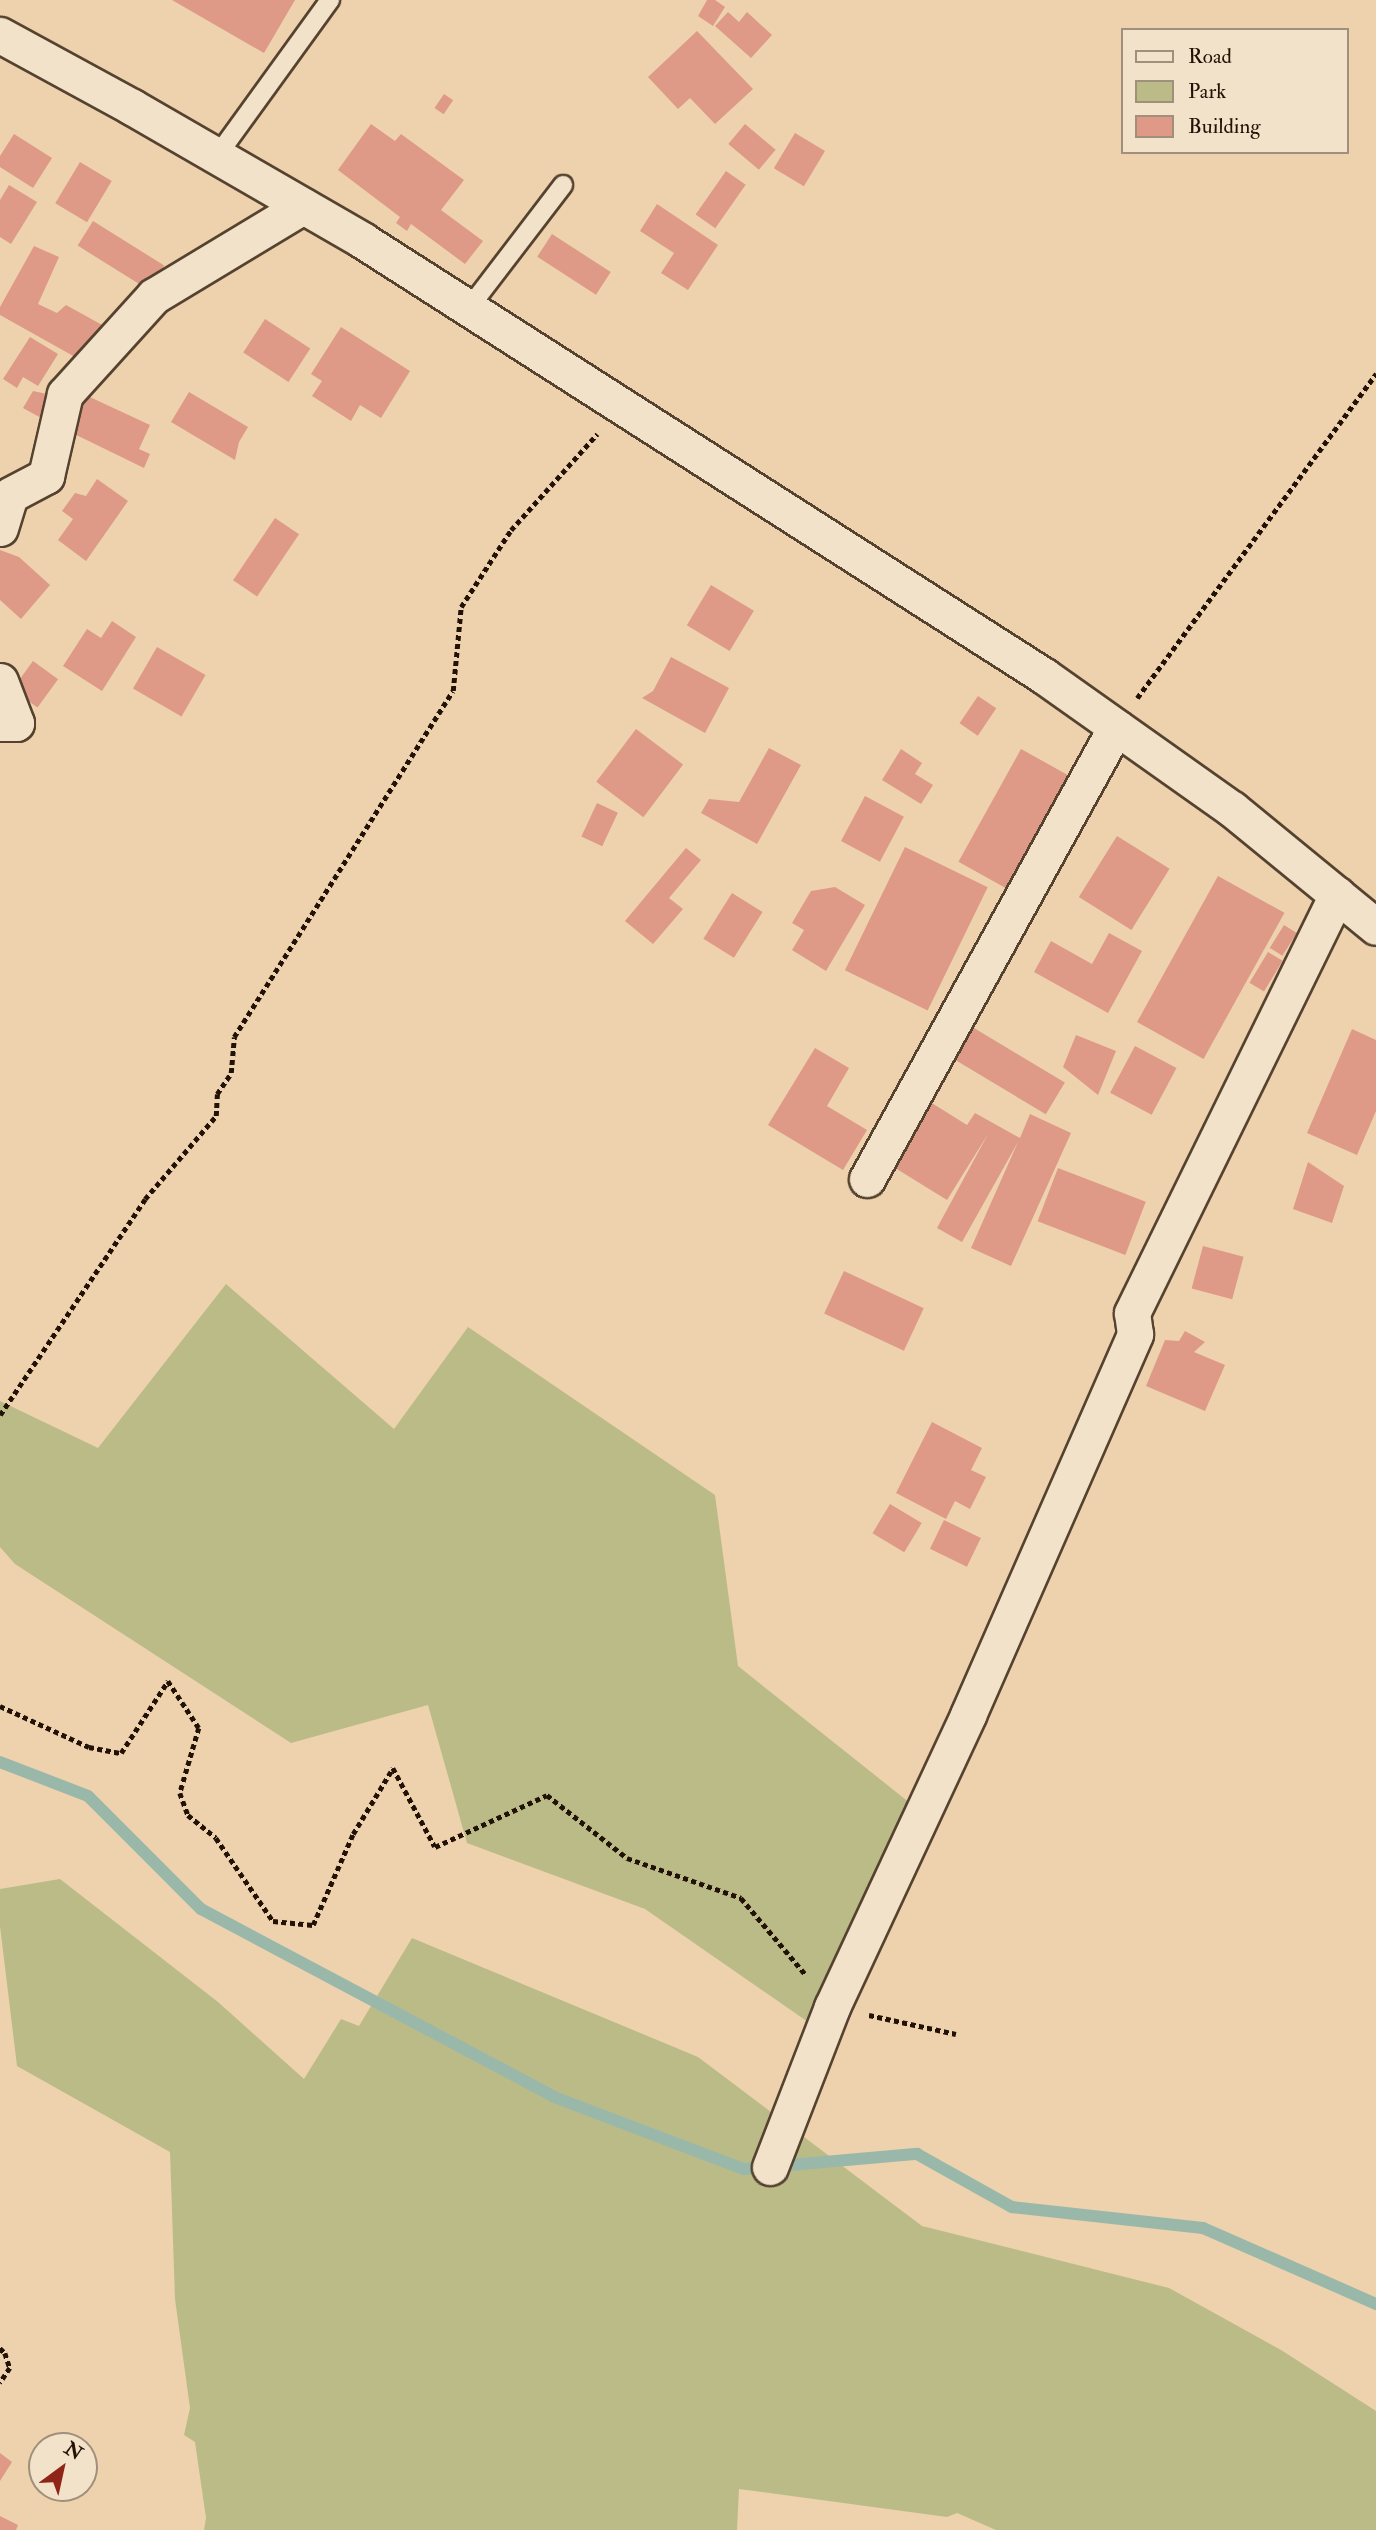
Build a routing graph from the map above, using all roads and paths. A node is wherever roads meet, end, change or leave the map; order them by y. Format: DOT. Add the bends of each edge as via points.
graph roads {
  1 [pos="330,0"];
  2 [pos="0,35"];
  3 [pos="217,156"];
  4 [pos="563,186"];
  5 [pos="303,205"];
  6 [pos="469,308"];
  7 [pos="1376,374"];
  8 [pos="624,405"];
  9 [pos="0,528"];
  10 [pos="0,681"];
  11 [pos="0,723"];
  12 [pos="1116,727"];
  13 [pos="1337,895"];
  14 [pos="1376,927"];
  15 [pos="867,1179"];
  16 [pos="0,1415"];
  17 [pos="0,1706"];
  18 [pos="832,2007"];
  19 [pos="956,2034"];
  20 [pos="771,2166"];
  21 [pos="0,2348"];
  22 [pos="0,2383"];
  1 -- 3 [label="lane"];
  2 -- 3 [label="street"];
  3 -- 5 [label="street"];
  4 -- 6 [label="lane"];
  5 -- 6 [label="street"];
  5 -- 9 [label="street" via="154,296 65,394 46,477 10,495"];
  6 -- 8 [label="street"];
  7 -- 12 [label="path"];
  8 -- 12 [label="street"];
  8 -- 16 [label="path" via="511,530 461,607 453,691 234,1037 231,1073 217,1094 216,1116 145,1199"];
  10 -- 11 [label="street" via="16,723"];
  12 -- 13 [label="street" via="1232,809"];
  12 -- 15 [label="street"];
  13 -- 14 [label="street"];
  13 -- 18 [label="street" via="1132,1313 1135,1334 968,1715"];
  17 -- 18 [label="path" via="89,1747 121,1753 168,1681 199,1728 180,1793 188,1815 216,1838 274,1921 313,1925 353,1834 393,1769 435,1847 547,1795 628,1858 741,1898"];
  18 -- 19 [label="path"];
  18 -- 20 [label="street"];
  21 -- 22 [label="path" via="10,2368"];
}
